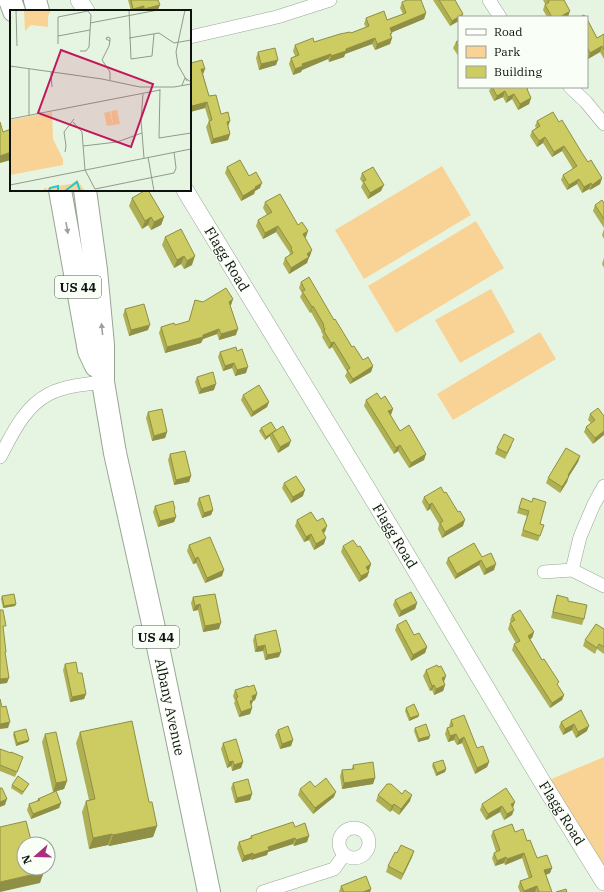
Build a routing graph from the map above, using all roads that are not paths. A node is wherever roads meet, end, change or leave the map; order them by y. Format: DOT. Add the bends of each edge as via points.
graph roads {
  1 [pos="10,0"];
  2 [pos="34,0"];
  3 [pos="79,0"];
  4 [pos="330,0"];
  5 [pos="489,0"];
  6 [pos="14,10"];
  7 [pos="38,10"];
  8 [pos="85,10"];
  9 [pos="499,16"];
  10 [pos="191,37"];
  11 [pos="571,88"];
  12 [pos="604,124"];
  13 [pos="60,191"];
  14 [pos="85,191"];
  15 [pos="186,191"];
  16 [pos="103,382"];
  17 [pos="0,457"];
  18 [pos="604,486"];
  19 [pos="572,570"];
  20 [pos="544,572"];
  21 [pos="604,586"];
  22 [pos="344,855"];
  23 [pos="604,882"];
  24 [pos="209,892"];
  25 [pos="263,892"];
  1 -- 6 [label="highway"];
  2 -- 7 [label="highway"];
  3 -- 8 [label="street"];
  4 -- 10 [label="street" via="277,17"];
  5 -- 9 [label="street"];
  11 -- 12 [label="street"];
  13 -- 16 [label="highway, Albany Avenue / US 44, one-way" via="90,351"];
  16 -- 14 [label="highway, Albany Avenue / US 44, one-way" via="103,345 96,270"];
  15 -- 23 [label="street, Flagg Road"];
  16 -- 17 [label="street" via="55,392 40,400 32,406 18,425"];
  16 -- 24 [label="highway, Albany Avenue / US 44" via="115,453"];
  18 -- 19 [label="street" via="580,537"];
  19 -- 20 [label="street"];
  19 -- 21 [label="street"];
  22 -- 25 [label="street" via="334,869"];
}
